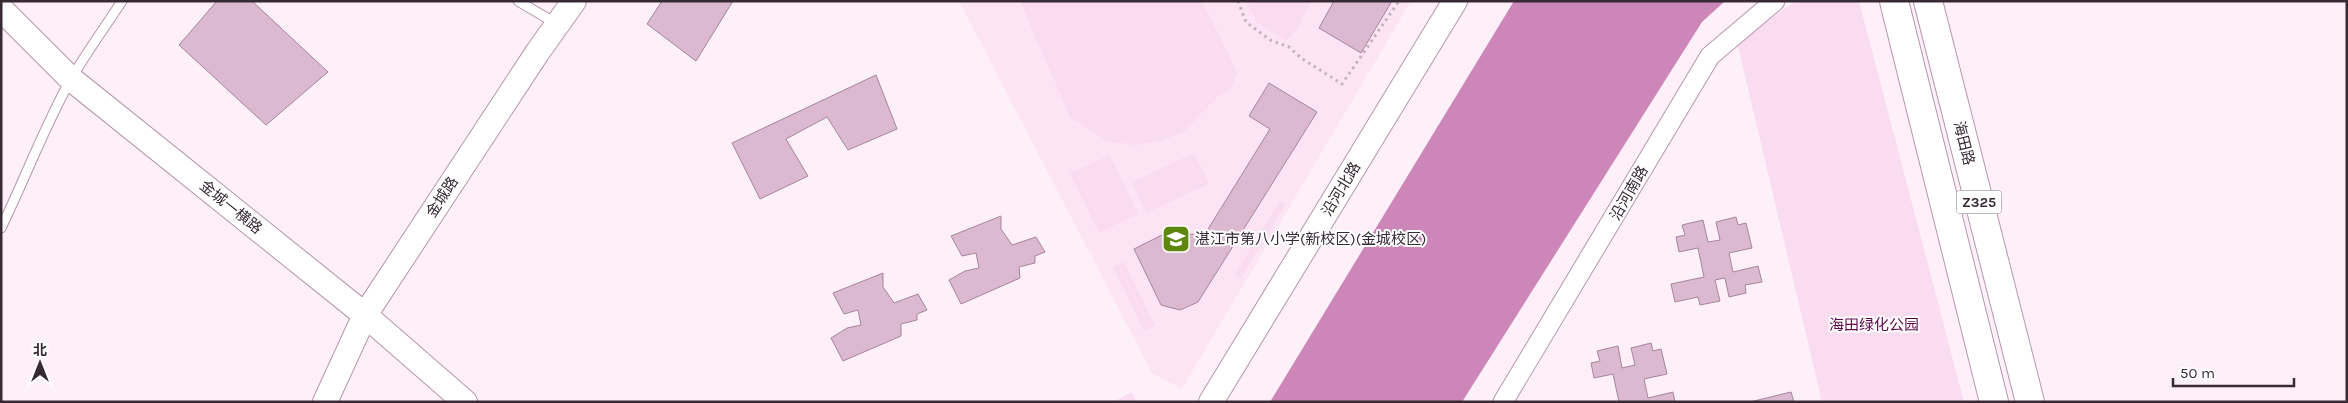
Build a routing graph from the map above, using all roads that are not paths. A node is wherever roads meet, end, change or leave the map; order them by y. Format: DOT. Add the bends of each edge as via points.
graph roads {
  1 [pos="122,1"];
  2 [pos="518,1"];
  3 [pos="574,1"];
  4 [pos="1455,1"];
  5 [pos="1775,1"];
  6 [pos="1894,1"];
  7 [pos="1928,1"];
  8 [pos="1,9"];
  9 [pos="558,24"];
  10 [pos="71,79"];
  11 [pos="1,228"];
  12 [pos="365,315"];
  13 [pos="325,402"];
  14 [pos="465,402"];
  15 [pos="1211,402"];
  16 [pos="1503,402"];
  17 [pos="1994,402"];
  18 [pos="2030,402"];
  1 -- 10 [label="lane"];
  2 -- 9 [label="lane"];
  3 -- 9 [label="street, 金城路"];
  4 -- 15 [label="street, 沿河北路"];
  5 -- 16 [label="street, 沿河南路" via="1710,56"];
  6 -- 17 [label="main road, Z325"];
  7 -- 18 [label="main road, 海田路 / Z325"];
  8 -- 10 [label="street, 金城一横路"];
  9 -- 12 [label="street, 金城路"];
  10 -- 11 [label="lane"];
  10 -- 12 [label="street, 金城一横路"];
  12 -- 13 [label="street, 金城路"];
  12 -- 14 [label="street, 金城一横路"];
}
